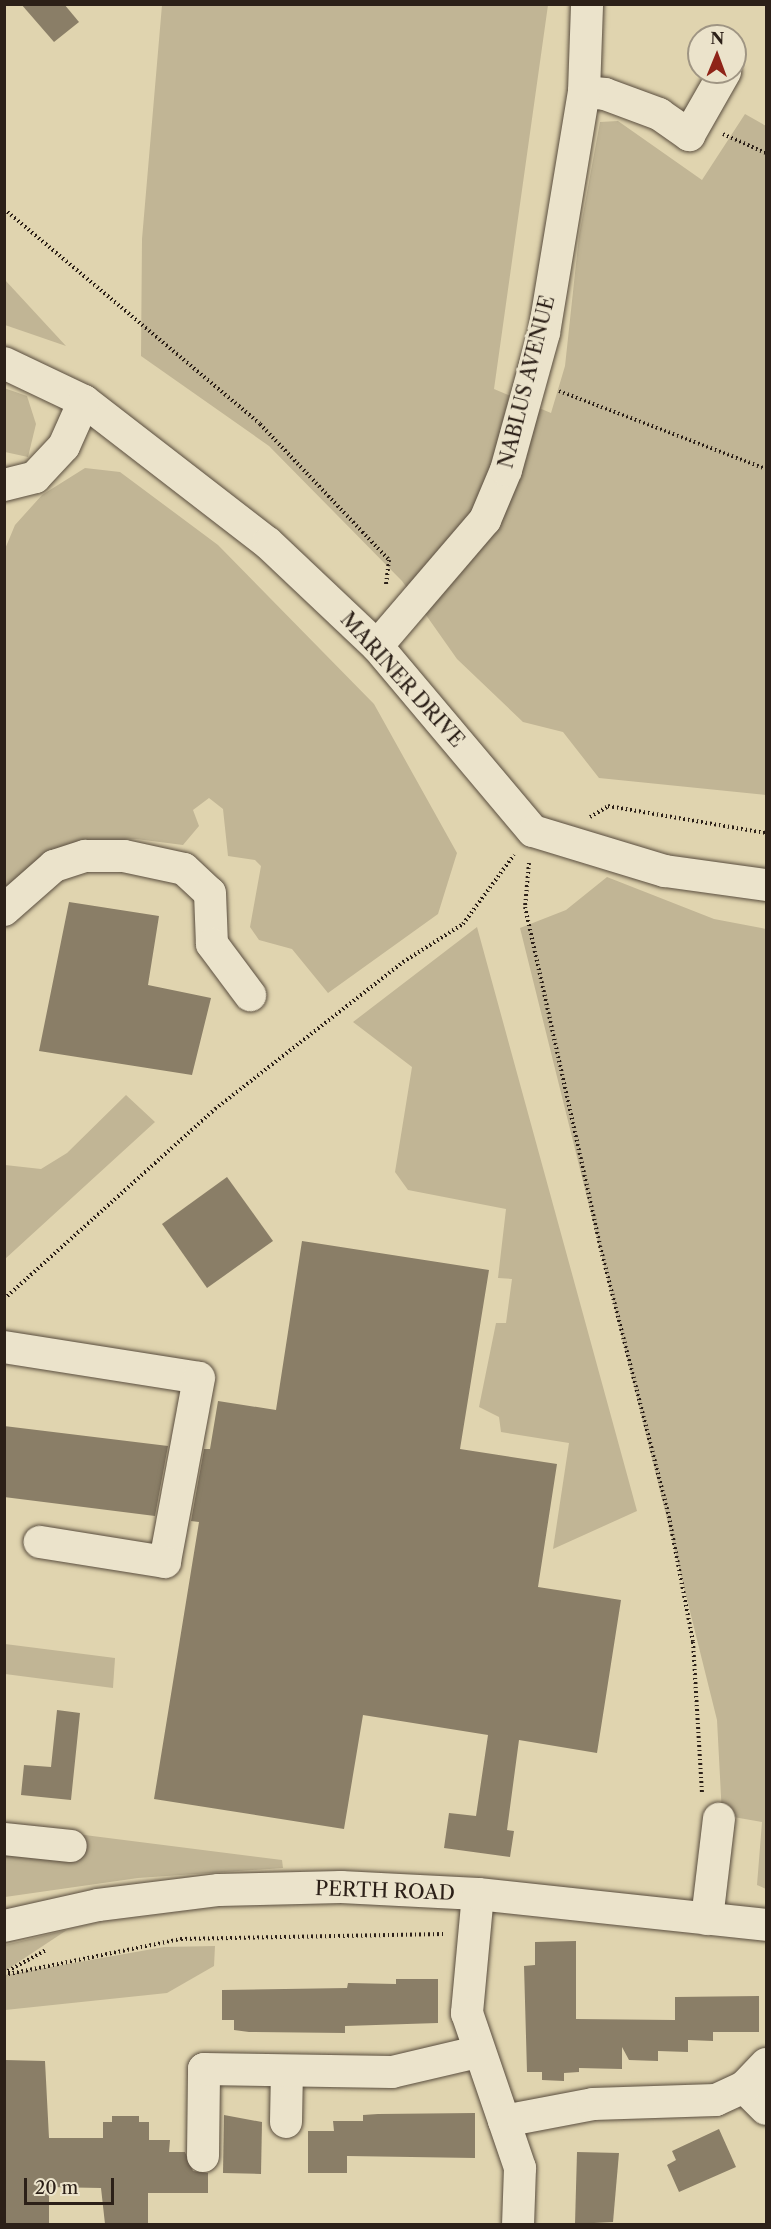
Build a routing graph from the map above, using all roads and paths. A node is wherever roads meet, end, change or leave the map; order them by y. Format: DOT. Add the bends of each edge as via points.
graph roads {
  1 [pos="587,4"];
  2 [pos="718,84"];
  3 [pos="584,92"];
  4 [pos="697,120"];
  5 [pos="766,153"];
  6 [pos="4,209"];
  7 [pos="4,363"];
  8 [pos="531,380"];
  9 [pos="84,401"];
  10 [pos="766,468"];
  11 [pos="4,485"];
  12 [pos="385,593"];
  13 [pos="377,646"];
  14 [pos="766,833"];
  15 [pos="542,835"];
  16 [pos="766,885"];
  17 [pos="4,910"];
  18 [pos="250,995"];
  19 [pos="4,1299"];
  20 [pos="4,1347"];
  21 [pos="40,1542"];
  22 [pos="720,1819"];
  23 [pos="4,1839"];
  24 [pos="71,1846"];
  25 [pos="478,1894"];
  26 [pos="707,1919"];
  27 [pos="766,1925"];
  28 [pos="4,1926"];
  29 [pos="453,1935"];
  30 [pos="4,1975"];
  31 [pos="477,2052"];
  32 [pos="766,2064"];
  33 [pos="287,2071"];
  34 [pos="744,2087"];
  35 [pos="766,2109"];
  36 [pos="504,2121"];
  37 [pos="286,2122"];
  38 [pos="203,2156"];
  39 [pos="518,2224"];
  1 -- 3 [label="street, NABLUS AVENUE"];
  2 -- 4 [label="street"];
  3 -- 4 [label="street" via="605,94 659,114 688,135"];
  3 -- 8 [label="street, NABLUS AVENUE" via="544,333"];
  4 -- 5 [label="path"];
  6 -- 12 [label="path" via="260,424 389,560"];
  7 -- 9 [label="street, MARINER DRIVE"];
  8 -- 10 [label="path"];
  8 -- 13 [label="street, NABLUS AVENUE" via="506,470 485,520"];
  9 -- 11 [label="street" via="64,446 35,477"];
  9 -- 13 [label="street, MARINER DRIVE" via="268,543"];
  13 -- 15 [label="street, MARINER DRIVE"];
  14 -- 15 [label="path" via="608,806"];
  15 -- 16 [label="street" via="665,871"];
  15 -- 19 [label="path" via="463,924 403,962 215,1109"];
  15 -- 22 [label="path" via="525,907 600,1246 668,1512 693,1642 703,1811"];
  17 -- 18 [label="street" via="54,866 85,856 124,856 184,869 210,893 212,944"];
  20 -- 21 [label="street" via="199,1378 165,1562"];
  22 -- 26 [label="street"];
  23 -- 24 [label="street"];
  25 -- 26 [label="street, PERTH ROAD"];
  25 -- 28 [label="street, PERTH ROAD" via="341,1887 219,1890 98,1905"];
  25 -- 31 [label="street" via="467,2013"];
  26 -- 27 [label="street, PERTH ROAD"];
  29 -- 30 [label="path" via="181,1939"];
  31 -- 33 [label="street" via="392,2072"];
  31 -- 36 [label="street"];
  32 -- 34 [label="street"];
  33 -- 37 [label="street"];
  33 -- 38 [label="street" via="204,2069"];
  34 -- 35 [label="street"];
  34 -- 36 [label="street" via="716,2100 593,2104"];
  36 -- 39 [label="street" via="519,2168"];
}
